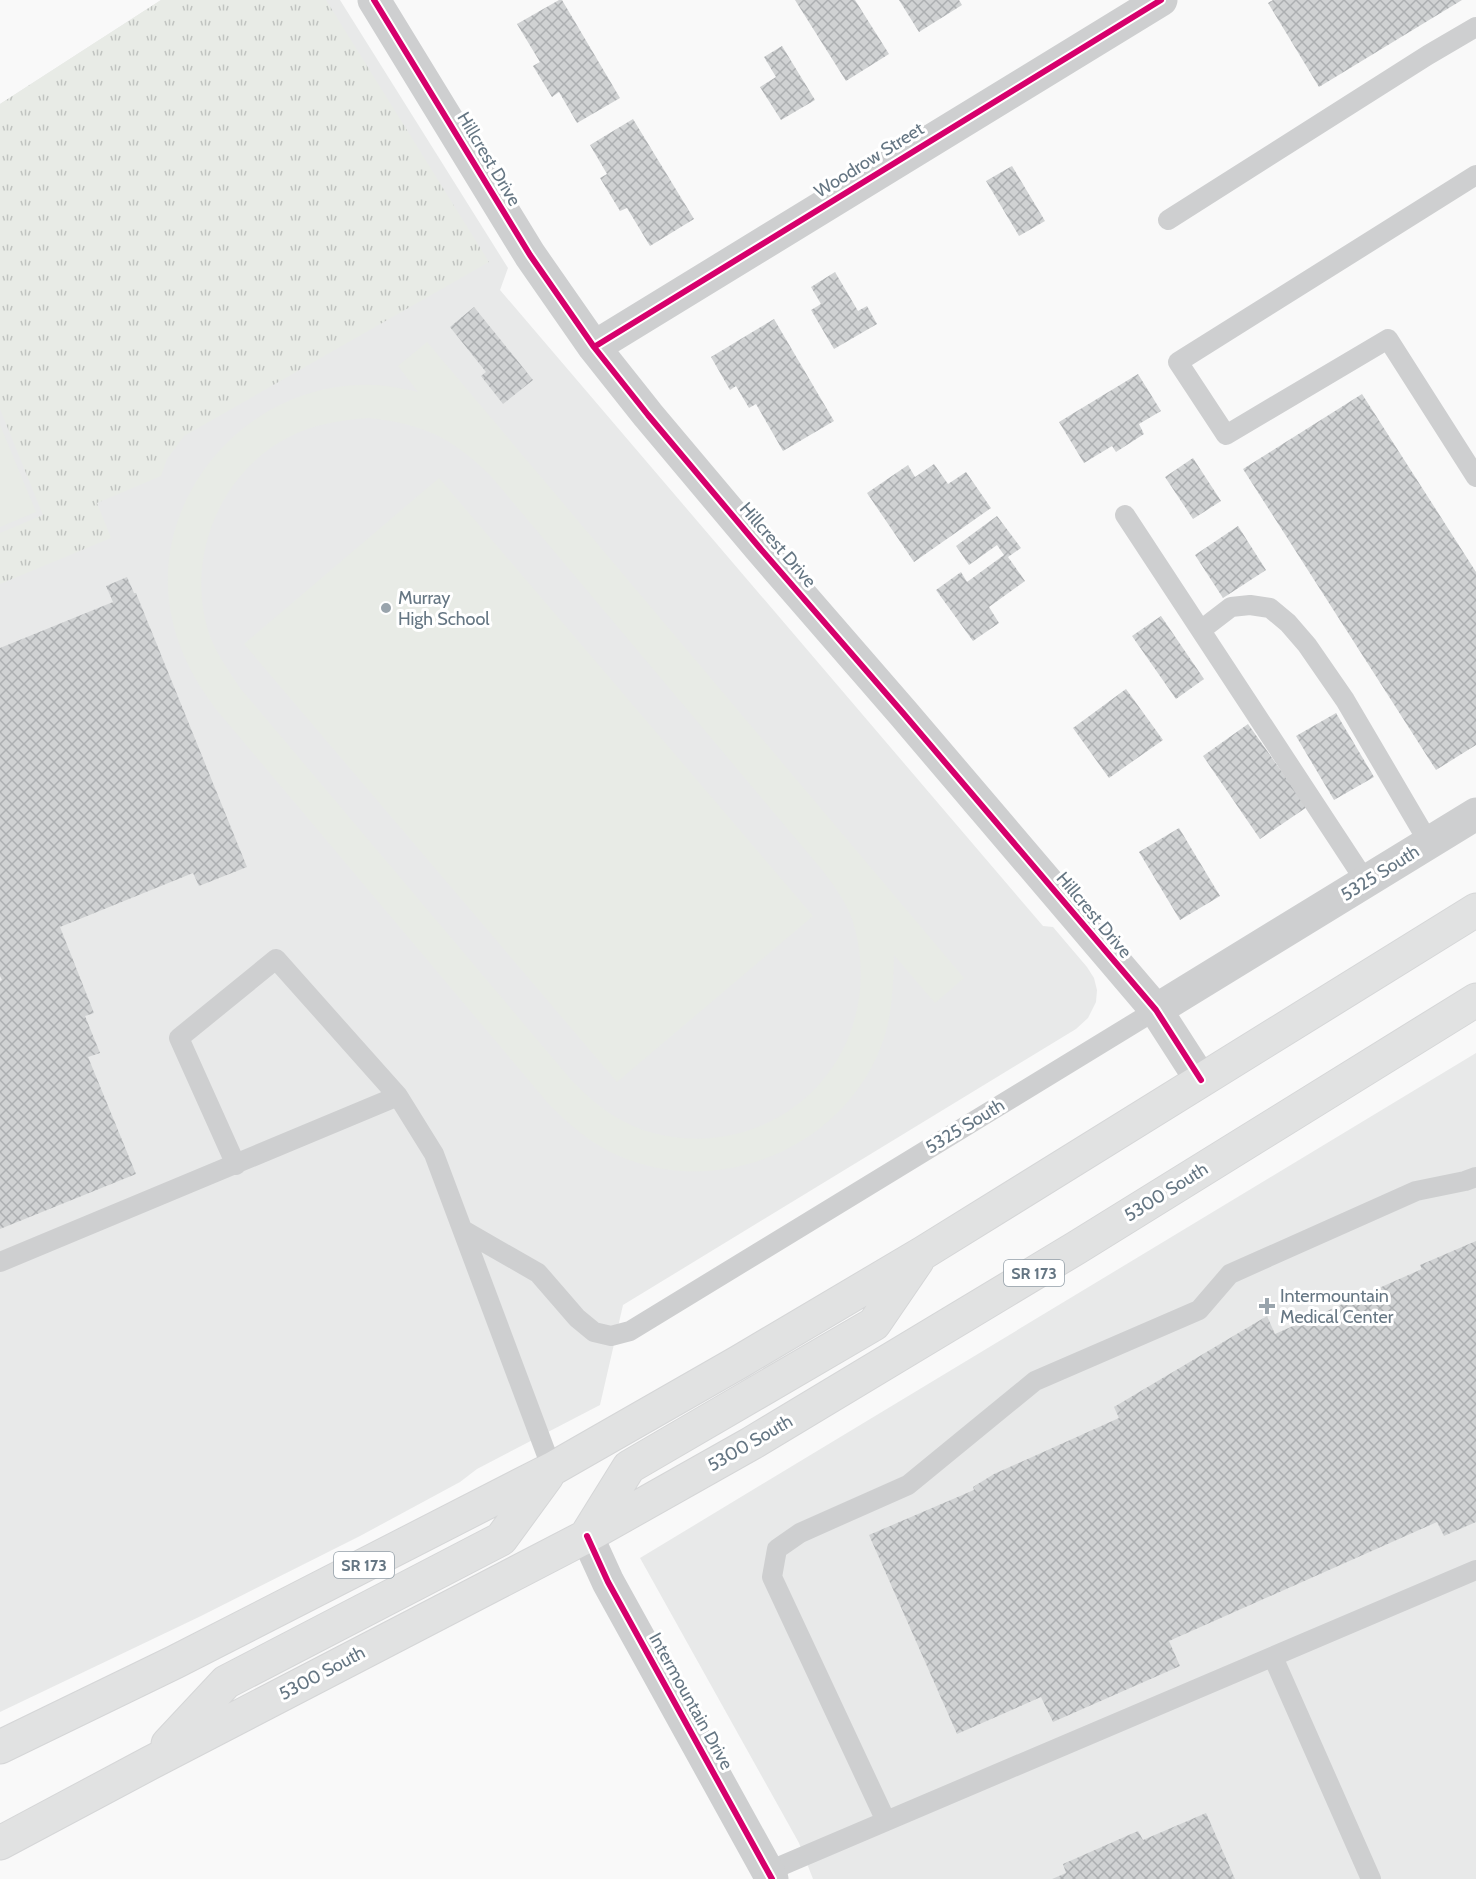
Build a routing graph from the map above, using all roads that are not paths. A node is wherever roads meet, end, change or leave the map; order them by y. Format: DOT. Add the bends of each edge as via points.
graph roads {
  1 [pos="374,0"];
  2 [pos="1161,0"];
  3 [pos="1476,27"];
  4 [pos="1476,175"];
  5 [pos="1168,220"];
  6 [pos="594,347"];
  7 [pos="1476,477"];
  8 [pos="1125,515"];
  9 [pos="1201,630"];
  10 [pos="1476,814"];
  11 [pos="1429,843"];
  12 [pos="1366,882"];
  13 [pos="1476,910"];
  14 [pos="1476,1000"];
  15 [pos="1156,1010"];
  16 [pos="1201,1080"];
  17 [pos="398,1096"];
  18 [pos="236,1165"];
  19 [pos="1476,1177"];
  20 [pos="463,1230"];
  21 [pos="923,1253"];
  22 [pos="0,1262"];
  23 [pos="552,1469"];
  24 [pos="586,1536"];
  25 [pos="1476,1570"];
  26 [pos="1273,1657"];
  27 [pos="0,1747"];
  28 [pos="150,1762"];
  29 [pos="886,1821"];
  30 [pos="0,1843"];
  31 [pos="770,1875"];
  32 [pos="1371,1879"];
  1 -- 6 [label="street, Hillcrest Drive" via="530,255"];
  2 -- 6 [label="street, Woodrow Street"];
  3 -- 5 [label="lane"];
  4 -- 7 [label="lane" via="1178,362 1226,435 1388,339"];
  6 -- 15 [label="street, Hillcrest Drive" via="752,539"];
  8 -- 9 [label="lane"];
  9 -- 11 [label="lane" via="1231,607 1250,605 1270,608 1288,624 1345,699"];
  9 -- 12 [label="lane"];
  10 -- 11 [label="street, 5325 South"];
  11 -- 12 [label="street, 5325 South"];
  12 -- 15 [label="street, 5325 South"];
  13 -- 16 [label="main road, SR 173"];
  14 -- 24 [label="main road, 5300 South / SR 173" via="904,1352"];
  15 -- 16 [label="street, Hillcrest Drive"];
  15 -- 20 [label="lane, 5325 South" via="630,1331 611,1336 594,1332 538,1273"];
  16 -- 21 [label="main road, SR 173"];
  17 -- 18 [label="lane"];
  17 -- 18 [label="lane" via="276,959 179,1038"];
  17 -- 20 [label="lane" via="434,1154"];
  18 -- 22 [label="lane"];
  19 -- 29 [label="lane" via="1416,1191 1230,1274 1199,1310 1035,1381 908,1485 800,1533 777,1549 772,1576"];
  20 -- 23 [label="lane"];
  21 -- 23 [label="main road, SR 173"];
  21 -- 24 [label="main road" via="873,1324 629,1467"];
  23 -- 27 [label="main road, SR 173"];
  23 -- 28 [label="main road" via="501,1539 226,1682"];
  24 -- 28 [label="main road, 5300 South / SR 173"];
  24 -- 31 [label="street, Intermountain Drive"];
  25 -- 26 [label="lane"];
  26 -- 29 [label="lane"];
  26 -- 32 [label="lane"];
  28 -- 30 [label="main road, 5300 South / SR 173"];
  29 -- 31 [label="lane"];
}
